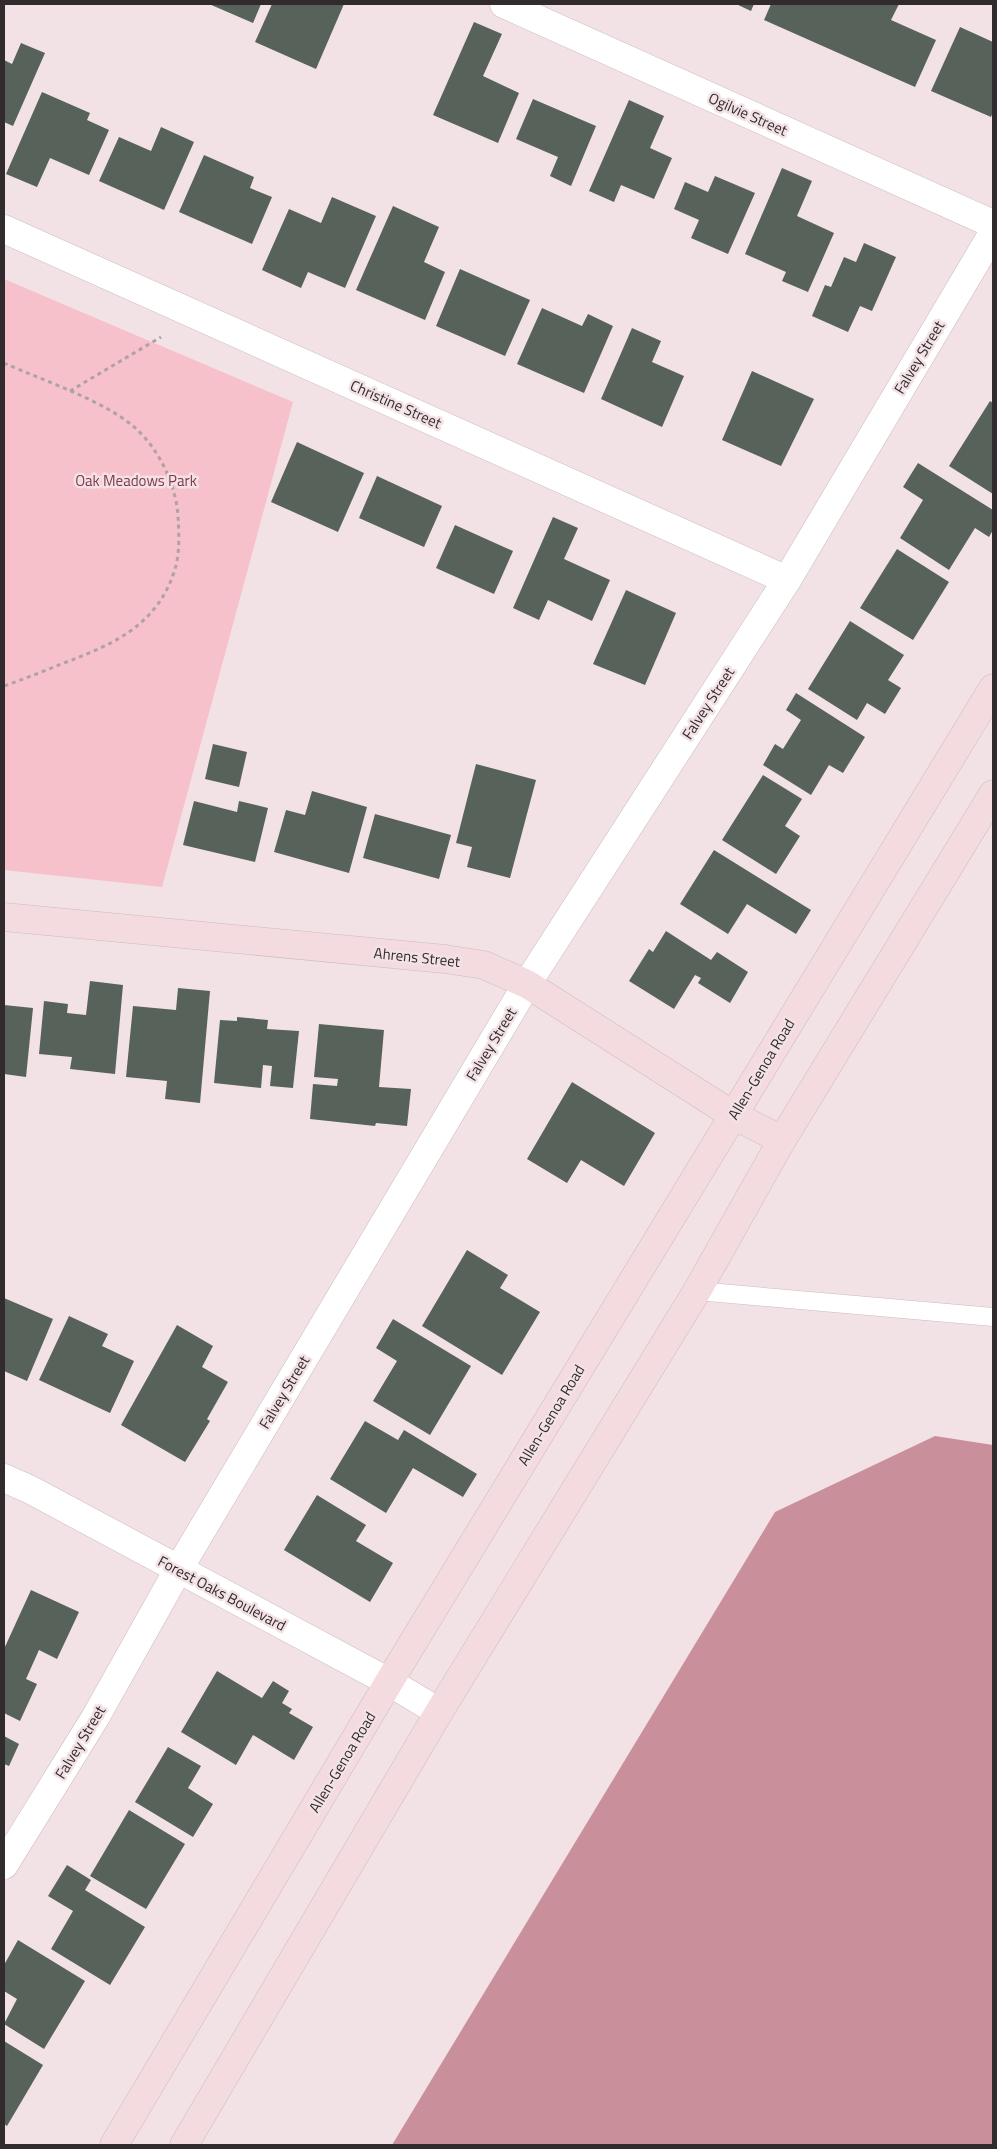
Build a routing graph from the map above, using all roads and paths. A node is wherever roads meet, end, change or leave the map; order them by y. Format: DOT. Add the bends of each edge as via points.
graph roads {
  1 [pos="504,4"];
  2 [pos="993,224"];
  3 [pos="4,229"];
  4 [pos="993,233"];
  5 [pos="161,337"];
  6 [pos="4,363"];
  7 [pos="70,391"];
  8 [pos="787,580"];
  9 [pos="4,686"];
  10 [pos="993,688"];
  11 [pos="993,794"];
  12 [pos="4,917"];
  13 [pos="527,984"];
  14 [pos="733,1114"];
  15 [pos="782,1140"];
  16 [pos="698,1291"];
  17 [pos="993,1317"];
  18 [pos="4,1478"];
  19 [pos="178,1570"];
  20 [pos="389,1682"];
  21 [pos="439,1712"];
  22 [pos="4,1865"];
  23 [pos="114,2145"];
  24 [pos="184,2145"];
  1 -- 2 [label="street, Ogilvie Street"];
  3 -- 8 [label="street, Christine Street"];
  4 -- 8 [label="street, Falvey Street"];
  5 -- 7 [label="path"];
  6 -- 7 [label="path"];
  7 -- 9 [label="path" via="115,414 134,427 152,446 167,474 177,506 179,540 176,568 150,615 132,632 102,649"];
  8 -- 13 [label="street, Falvey Street"];
  10 -- 14 [label="main road, Allen-Genoa Road"];
  11 -- 15 [label="main road"];
  12 -- 13 [label="main road, Ahrens Street" via="445,959 484,964"];
  13 -- 14 [label="main road, Ahrens Street"];
  13 -- 19 [label="street, Falvey Street"];
  14 -- 15 [label="main road, Ahrens Street"];
  14 -- 20 [label="main road, Allen-Genoa Road"];
  15 -- 16 [label="main road"];
  16 -- 17 [label="lane"];
  16 -- 21 [label="main road"];
  18 -- 19 [label="street, Forest Oaks Boulevard"];
  19 -- 20 [label="street, Forest Oaks Boulevard"];
  19 -- 22 [label="street, Falvey Street" via="95,1718"];
  20 -- 21 [label="street, Forest Oaks Boulevard"];
  20 -- 23 [label="main road, Allen-Genoa Road"];
  21 -- 24 [label="main road"];
}
